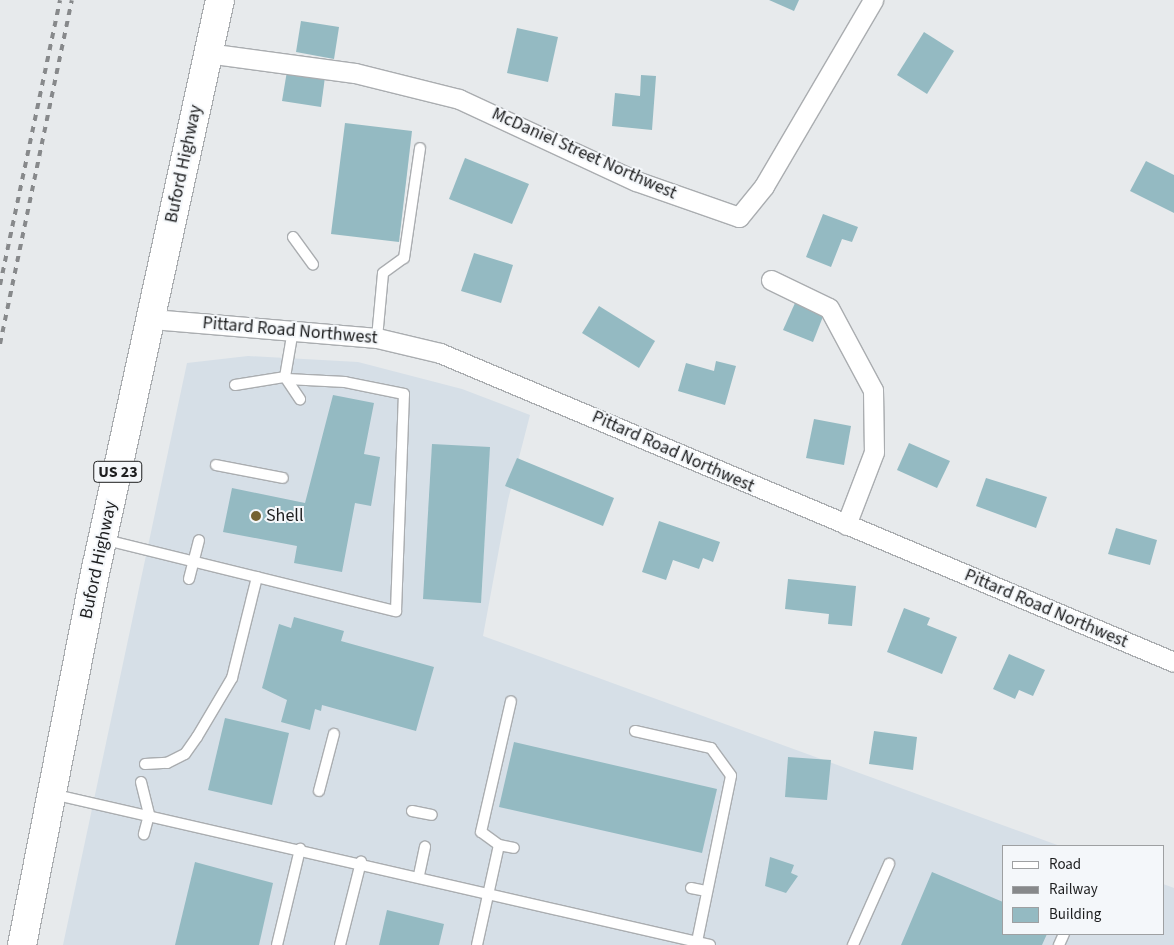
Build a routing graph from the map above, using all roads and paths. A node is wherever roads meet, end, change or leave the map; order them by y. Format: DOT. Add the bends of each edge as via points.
graph roads {
  1 [pos="220,0"];
  2 [pos="873,0"];
  3 [pos="207,53"];
  4 [pos="420,148"];
  5 [pos="293,237"];
  6 [pos="313,264"];
  7 [pos="771,280"];
  8 [pos="152,320"];
  9 [pos="293,330"];
  10 [pos="377,338"];
  11 [pos="286,378"];
  12 [pos="235,385"];
  13 [pos="300,399"];
  14 [pos="216,464"];
  15 [pos="283,478"];
  16 [pos="846,525"];
  17 [pos="102,539"];
  18 [pos="199,540"];
  19 [pos="194,561"];
  20 [pos="257,577"];
  21 [pos="189,579"];
  22 [pos="1174,662"];
  23 [pos="511,701"];
  24 [pos="635,730"];
  25 [pos="334,734"];
  26 [pos="145,764"];
  27 [pos="141,782"];
  28 [pos="319,791"];
  29 [pos="51,794"];
  30 [pos="412,811"];
  31 [pos="149,815"];
  32 [pos="432,815"];
  33 [pos="144,834"];
  34 [pos="499,845"];
  35 [pos="425,848"];
  36 [pos="514,848"];
  37 [pos="300,849"];
  38 [pos="360,862"];
  39 [pos="889,864"];
  40 [pos="419,875"];
  41 [pos="691,888"];
  42 [pos="490,891"];
  43 [pos="707,892"];
  44 [pos="697,942"];
  45 [pos="22,945"];
  46 [pos="277,945"];
  47 [pos="340,945"];
  48 [pos="477,945"];
  49 [pos="710,945"];
  50 [pos="853,945"];
  1 -- 3 [label="main road, Buford Highway / US 23"];
  2 -- 3 [label="street, McDaniel Street Northwest" via="764,186 739,217 636,181 459,99 355,73"];
  3 -- 8 [label="main road, Buford Highway / US 23"];
  4 -- 10 [label="lane" via="404,258 383,273"];
  5 -- 6 [label="lane"];
  7 -- 16 [label="street" via="829,308 873,390 874,452"];
  8 -- 9 [label="street, Pittard Road Northwest"];
  8 -- 17 [label="main road, Buford Highway / US 23"];
  9 -- 10 [label="street, Pittard Road Northwest"];
  9 -- 11 [label="lane"];
  10 -- 16 [label="street, Pittard Road Northwest" via="458,360"];
  11 -- 12 [label="lane"];
  11 -- 13 [label="lane"];
  11 -- 20 [label="lane" via="345,382 404,394 396,611"];
  14 -- 15 [label="lane"];
  16 -- 22 [label="street, Pittard Road Northwest"];
  17 -- 19 [label="lane"];
  17 -- 29 [label="main road, Buford Highway / US 23"];
  18 -- 19 [label="lane"];
  19 -- 20 [label="lane"];
  19 -- 21 [label="lane"];
  20 -- 26 [label="lane" via="232,678 197,737 185,754 167,763"];
  23 -- 34 [label="lane" via="481,832"];
  24 -- 43 [label="lane" via="711,748 731,776"];
  25 -- 28 [label="lane"];
  27 -- 31 [label="lane"];
  29 -- 31 [label="lane"];
  29 -- 45 [label="main road, Buford Highway / US 23"];
  30 -- 32 [label="lane"];
  31 -- 33 [label="lane"];
  31 -- 37 [label="lane"];
  34 -- 36 [label="lane"];
  34 -- 42 [label="lane"];
  35 -- 40 [label="lane"];
  37 -- 38 [label="lane"];
  37 -- 46 [label="lane"];
  38 -- 40 [label="lane"];
  38 -- 47 [label="lane"];
  39 -- 50 [label="lane"];
  40 -- 42 [label="lane"];
  41 -- 43 [label="lane"];
  42 -- 44 [label="lane"];
  42 -- 48 [label="lane"];
  43 -- 44 [label="lane"];
  44 -- 49 [label="lane"];
}
